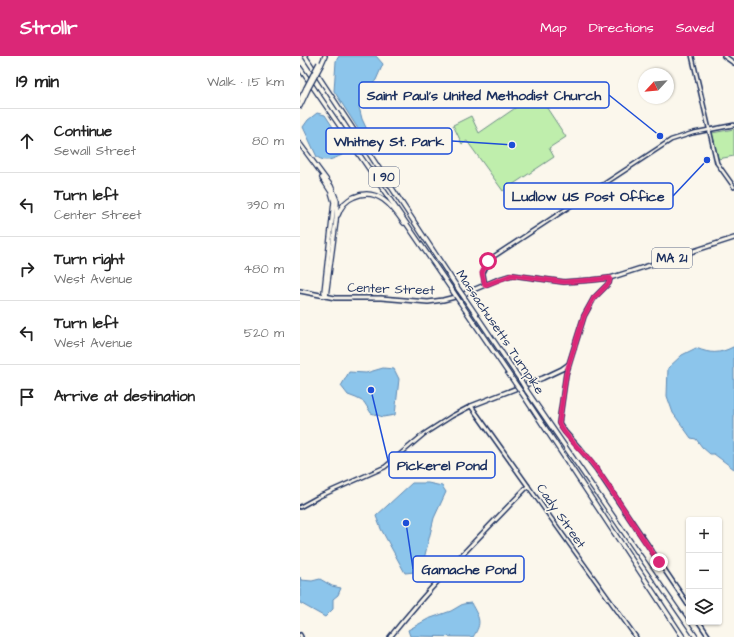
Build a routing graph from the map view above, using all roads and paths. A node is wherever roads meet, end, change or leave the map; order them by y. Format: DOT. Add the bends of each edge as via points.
graph roads {
  1 [pos="306,56"];
  2 [pos="324,56"];
  3 [pos="692,56"];
  4 [pos="724,56"];
  5 [pos="734,63"];
  6 [pos="300,68"];
  7 [pos="307,89"];
  8 [pos="300,100"];
  9 [pos="300,106"];
  10 [pos="734,125"];
  11 [pos="709,130"];
  12 [pos="300,144"];
  13 [pos="300,149"];
  14 [pos="734,187"];
  15 [pos="336,221"];
  16 [pos="734,238"];
  17 [pos="431,258"];
  18 [pos="610,278"];
  19 [pos="485,285"];
  20 [pos="300,291"];
  21 [pos="326,296"];
  22 [pos="569,364"];
  23 [pos="471,406"];
  24 [pos="528,486"];
  25 [pos="300,507"];
  26 [pos="686,602"];
  27 [pos="701,625"];
  28 [pos="390,637"];
  29 [pos="636,637"];
  30 [pos="683,637"];
  31 [pos="696,637"];
  32 [pos="709,637"];
  1 -- 31 [label="highway, Massachusetts Turnpike / I 90, bridge" via="466,300"];
  2 -- 7 [label="highway, bridge"];
  3 -- 11 [label="street"];
  4 -- 5 [label="main road"];
  6 -- 17 [label="highway, Massachusetts Turnpike / I 90"];
  7 -- 8 [label="highway"];
  7 -- 9 [label="highway"];
  10 -- 11 [label="street"];
  11 -- 14 [label="street" via="717,163"];
  11 -- 19 [label="street" via="671,140 493,256 484,268 482,278"];
  12 -- 15 [label="highway" via="333,189"];
  13 -- 21 [label="highway" via="329,187 334,202 324,292"];
  15 -- 17 [label="highway" via="342,205 350,199 361,194 376,196 391,206"];
  15 -- 21 [label="highway"];
  16 -- 18 [label="main road, Center Street / MA 21"];
  17 -- 30 [label="highway, Massachusetts Turnpike / I 90, bridge"];
  18 -- 19 [label="main road, Center Street / MA 21" via="564,282 512,275"];
  18 -- 22 [label="main road" via="609,283 587,309"];
  19 -- 21 [label="main road, Center Street / MA 21" via="461,296 434,301"];
  20 -- 21 [label="main road, Center Street / MA 21"];
  22 -- 23 [label="main road" via="548,376"];
  22 -- 26 [label="main road" via="559,425 597,470"];
  23 -- 24 [label="main road, Cady Street"];
  23 -- 25 [label="street" via="424,434 385,468"];
  24 -- 28 [label="main road" via="449,568"];
  24 -- 29 [label="street, Cady Street"];
  27 -- 32 [label="main road"];
}
